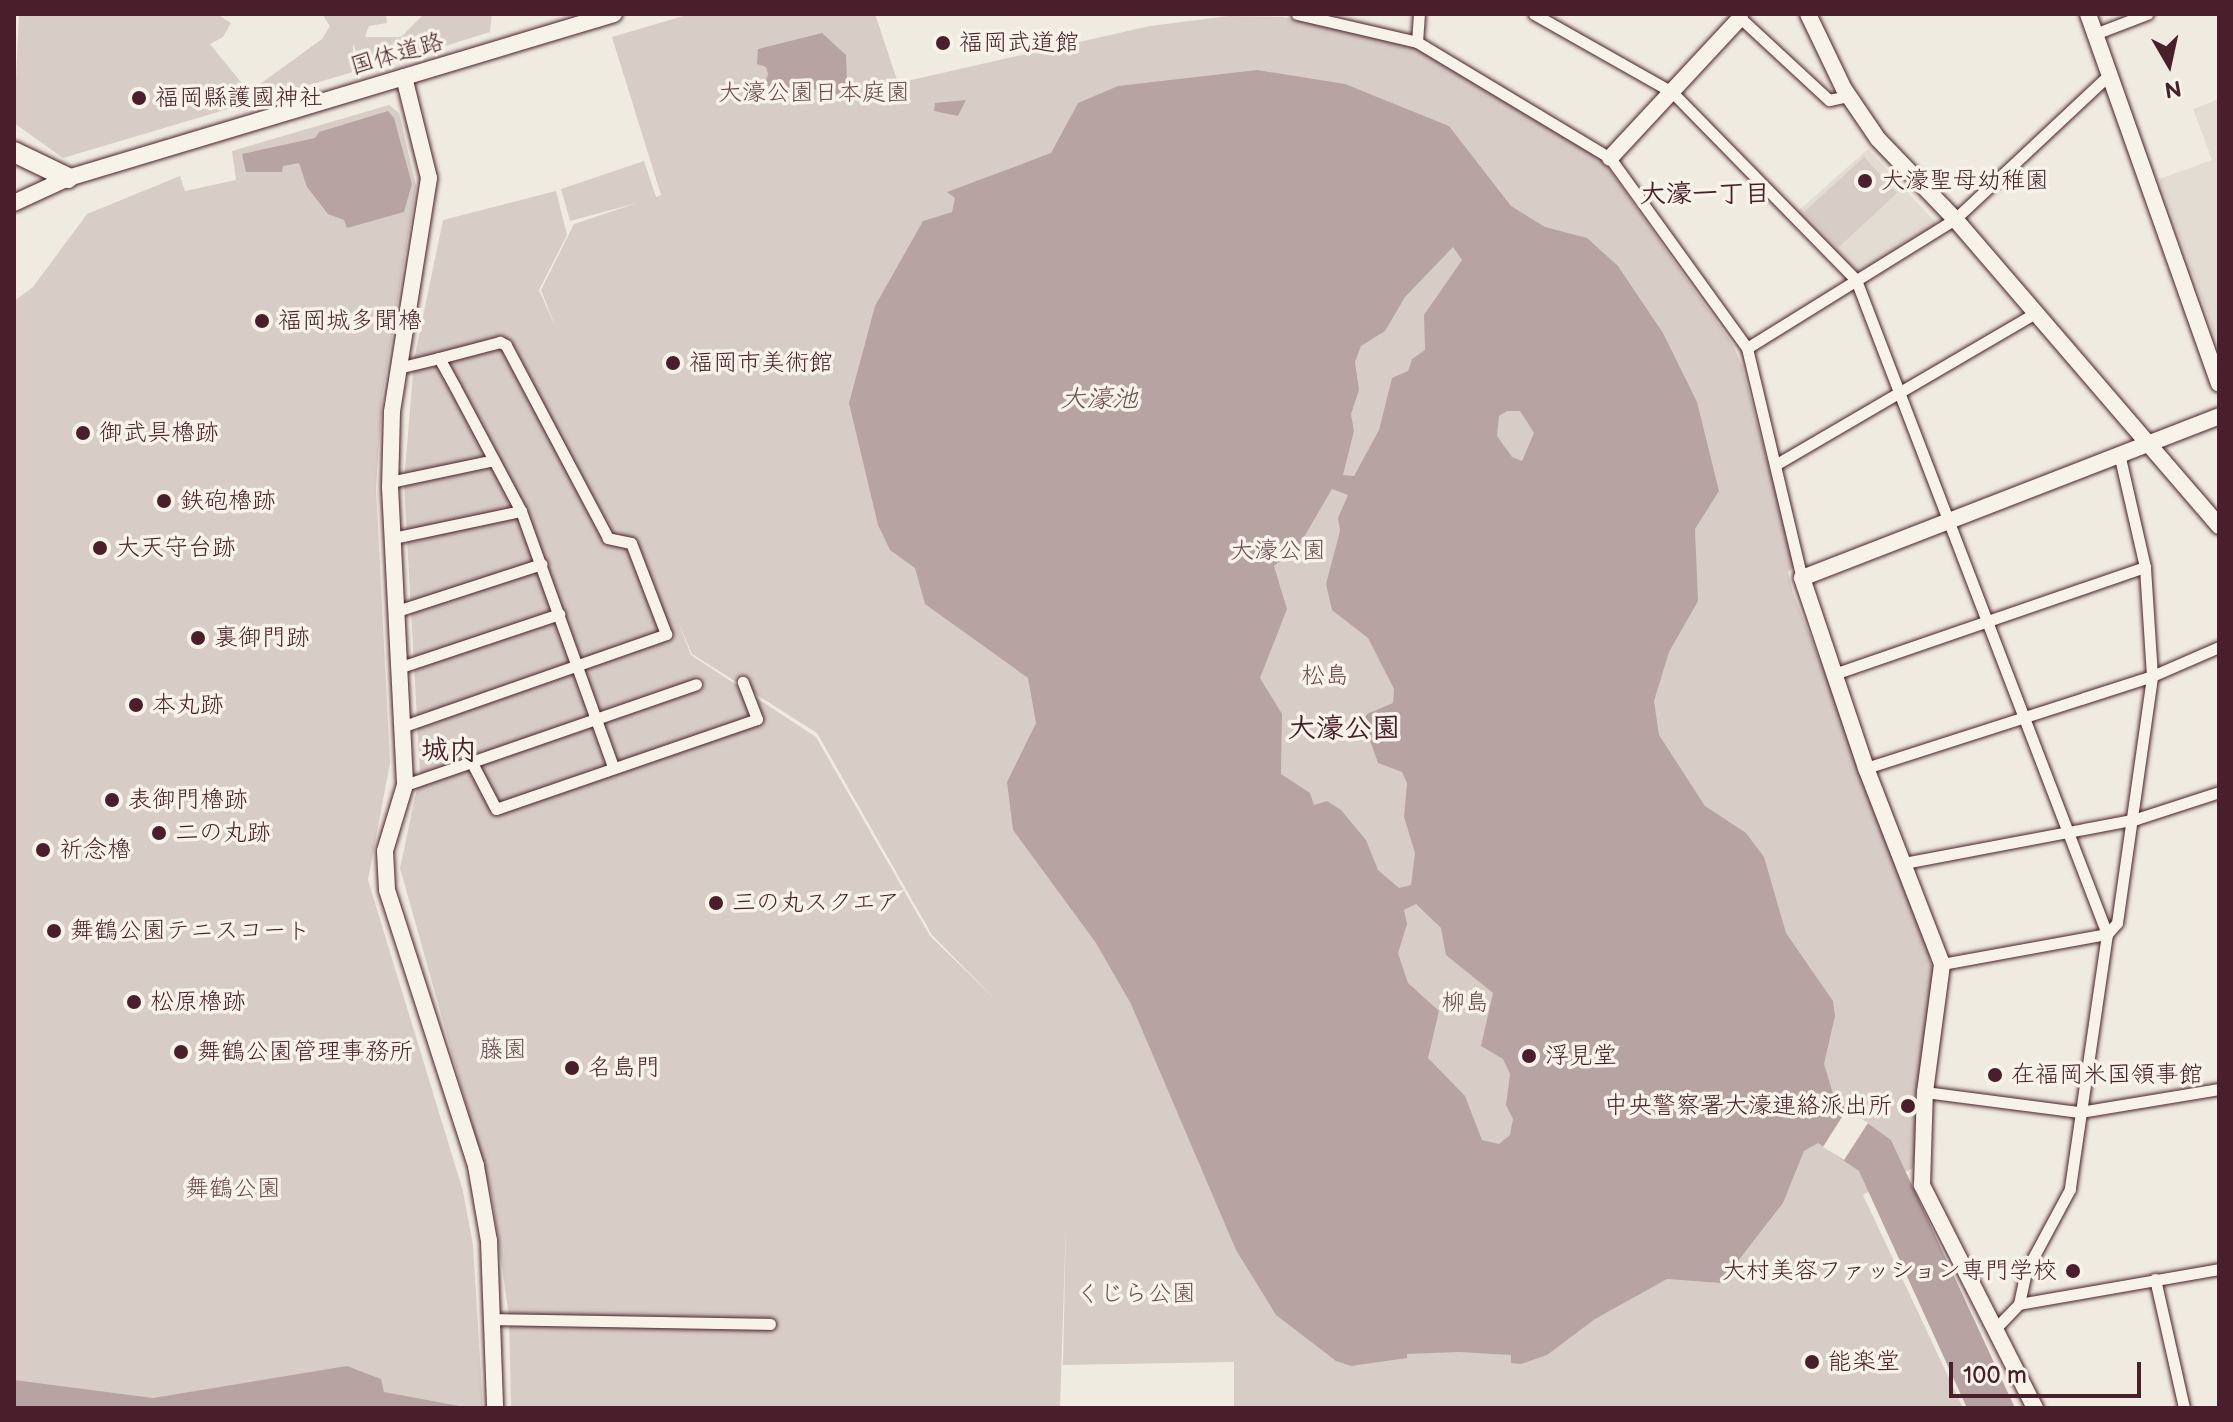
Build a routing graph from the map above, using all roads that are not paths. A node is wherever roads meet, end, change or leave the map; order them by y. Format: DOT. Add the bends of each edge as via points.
graph roads {
  1 [pos="614,14"];
  2 [pos="1297,14"];
  3 [pos="1419,14"];
  4 [pos="1534,14"];
  5 [pos="1808,14"];
  6 [pos="2088,14"];
  7 [pos="2147,14"];
  8 [pos="1739,15"];
  9 [pos="2095,34"];
  10 [pos="1417,42"];
  11 [pos="2109,75"];
  12 [pos="404,77"];
  13 [pos="1672,92"];
  14 [pos="1848,96"];
  15 [pos="14,152"];
  16 [pos="1610,158"];
  17 [pos="68,178"];
  18 [pos="14,203"];
  19 [pos="1955,219"];
  20 [pos="1856,280"];
  21 [pos="2037,312"];
  22 [pos="1747,348"];
  23 [pos="439,358"];
  24 [pos="398,368"];
  25 [pos="2219,383"];
  26 [pos="1899,392"];
  27 [pos="2219,416"];
  28 [pos="2150,443"];
  29 [pos="2120,458"];
  30 [pos="494,460"];
  31 [pos="1775,465"];
  32 [pos="390,482"];
  33 [pos="521,511"];
  34 [pos="1949,521"];
  35 [pos="2219,526"];
  36 [pos="393,538"];
  37 [pos="542,564"];
  38 [pos="2145,567"];
  39 [pos="1802,578"];
  40 [pos="397,611"];
  41 [pos="559,614"];
  42 [pos="1988,621"];
  43 [pos="2219,647"];
  44 [pos="578,666"];
  45 [pos="401,667"];
  46 [pos="1834,674"];
  47 [pos="2152,676"];
  48 [pos="743,682"];
  49 [pos="696,684"];
  50 [pos="2024,717"];
  51 [pos="596,718"];
  52 [pos="404,726"];
  53 [pos="471,761"];
  54 [pos="613,767"];
  55 [pos="1866,768"];
  56 [pos="405,785"];
  57 [pos="2219,792"];
  58 [pos="2136,819"];
  59 [pos="2069,832"];
  60 [pos="1904,863"];
  61 [pos="2107,934"];
  62 [pos="1942,964"];
  63 [pos="2219,1089"];
  64 [pos="1925,1092"];
  65 [pos="2080,1112"];
  66 [pos="2219,1269"];
  67 [pos="2155,1279"];
  68 [pos="2019,1304"];
  69 [pos="492,1319"];
  70 [pos="770,1324"];
  71 [pos="1995,1329"];
  72 [pos="495,1408"];
  73 [pos="2035,1408"];
  74 [pos="2184,1408"];
  1 -- 12 [label="street, 国体道路"];
  2 -- 10 [label="street"];
  3 -- 10 [label="street"];
  4 -- 13 [label="street"];
  5 -- 14 [label="street"];
  6 -- 9 [label="street"];
  7 -- 9 [label="street"];
  8 -- 13 [label="street"];
  8 -- 14 [label="street" via="1829,100"];
  9 -- 11 [label="street"];
  10 -- 16 [label="street"];
  11 -- 19 [label="street"];
  11 -- 25 [label="street"];
  12 -- 17 [label="street, 国体道路"];
  12 -- 24 [label="street" via="429,178"];
  13 -- 16 [label="street"];
  13 -- 20 [label="street"];
  14 -- 19 [label="street" via="1878,139"];
  15 -- 17 [label="highway"];
  16 -- 22 [label="street"];
  17 -- 18 [label="street, 国体道路"];
  19 -- 20 [label="street"];
  19 -- 21 [label="street"];
  20 -- 22 [label="street"];
  20 -- 26 [label="street"];
  21 -- 26 [label="street"];
  21 -- 28 [label="street"];
  22 -- 31 [label="street"];
  23 -- 24 [label="street"];
  23 -- 30 [label="street"];
  23 -- 44 [label="street" via="500,342 506,345 608,538 631,543 666,634"];
  24 -- 32 [label="street"];
  26 -- 31 [label="street"];
  26 -- 34 [label="street"];
  27 -- 28 [label="street"];
  28 -- 29 [label="street"];
  28 -- 35 [label="street"];
  29 -- 34 [label="street"];
  29 -- 38 [label="street"];
  30 -- 32 [label="street"];
  30 -- 33 [label="street"];
  31 -- 39 [label="street"];
  32 -- 36 [label="street"];
  33 -- 36 [label="street"];
  33 -- 37 [label="street"];
  34 -- 39 [label="street"];
  34 -- 42 [label="street"];
  36 -- 40 [label="street"];
  37 -- 40 [label="street"];
  37 -- 41 [label="street"];
  38 -- 42 [label="street"];
  38 -- 47 [label="street"];
  39 -- 46 [label="street"];
  40 -- 45 [label="street"];
  41 -- 44 [label="street"];
  41 -- 45 [label="street"];
  42 -- 46 [label="street"];
  42 -- 50 [label="street"];
  43 -- 47 [label="street"];
  44 -- 51 [label="street"];
  44 -- 52 [label="street"];
  45 -- 52 [label="street"];
  46 -- 55 [label="street"];
  47 -- 50 [label="street"];
  47 -- 58 [label="street"];
  48 -- 54 [label="street" via="757,719"];
  49 -- 51 [label="street"];
  50 -- 55 [label="street"];
  50 -- 59 [label="street"];
  51 -- 53 [label="street"];
  51 -- 54 [label="street"];
  52 -- 56 [label="street"];
  53 -- 54 [label="street" via="496,809"];
  53 -- 56 [label="street"];
  55 -- 60 [label="street"];
  56 -- 69 [label="street" via="385,851 387,890 476,1166 489,1241"];
  57 -- 58 [label="street"];
  58 -- 59 [label="street"];
  58 -- 61 [label="street" via="2117,923"];
  59 -- 60 [label="street"];
  59 -- 61 [label="street"];
  60 -- 62 [label="street"];
  61 -- 62 [label="street"];
  61 -- 65 [label="street"];
  62 -- 64 [label="street"];
  63 -- 65 [label="street"];
  64 -- 65 [label="street"];
  64 -- 71 [label="street" via="1922,1185"];
  65 -- 68 [label="street" via="2070,1189 2026,1271"];
  66 -- 67 [label="street"];
  67 -- 68 [label="street"];
  67 -- 74 [label="street"];
  68 -- 71 [label="street"];
  69 -- 70 [label="street"];
  69 -- 72 [label="street"];
  71 -- 73 [label="street"];
}
